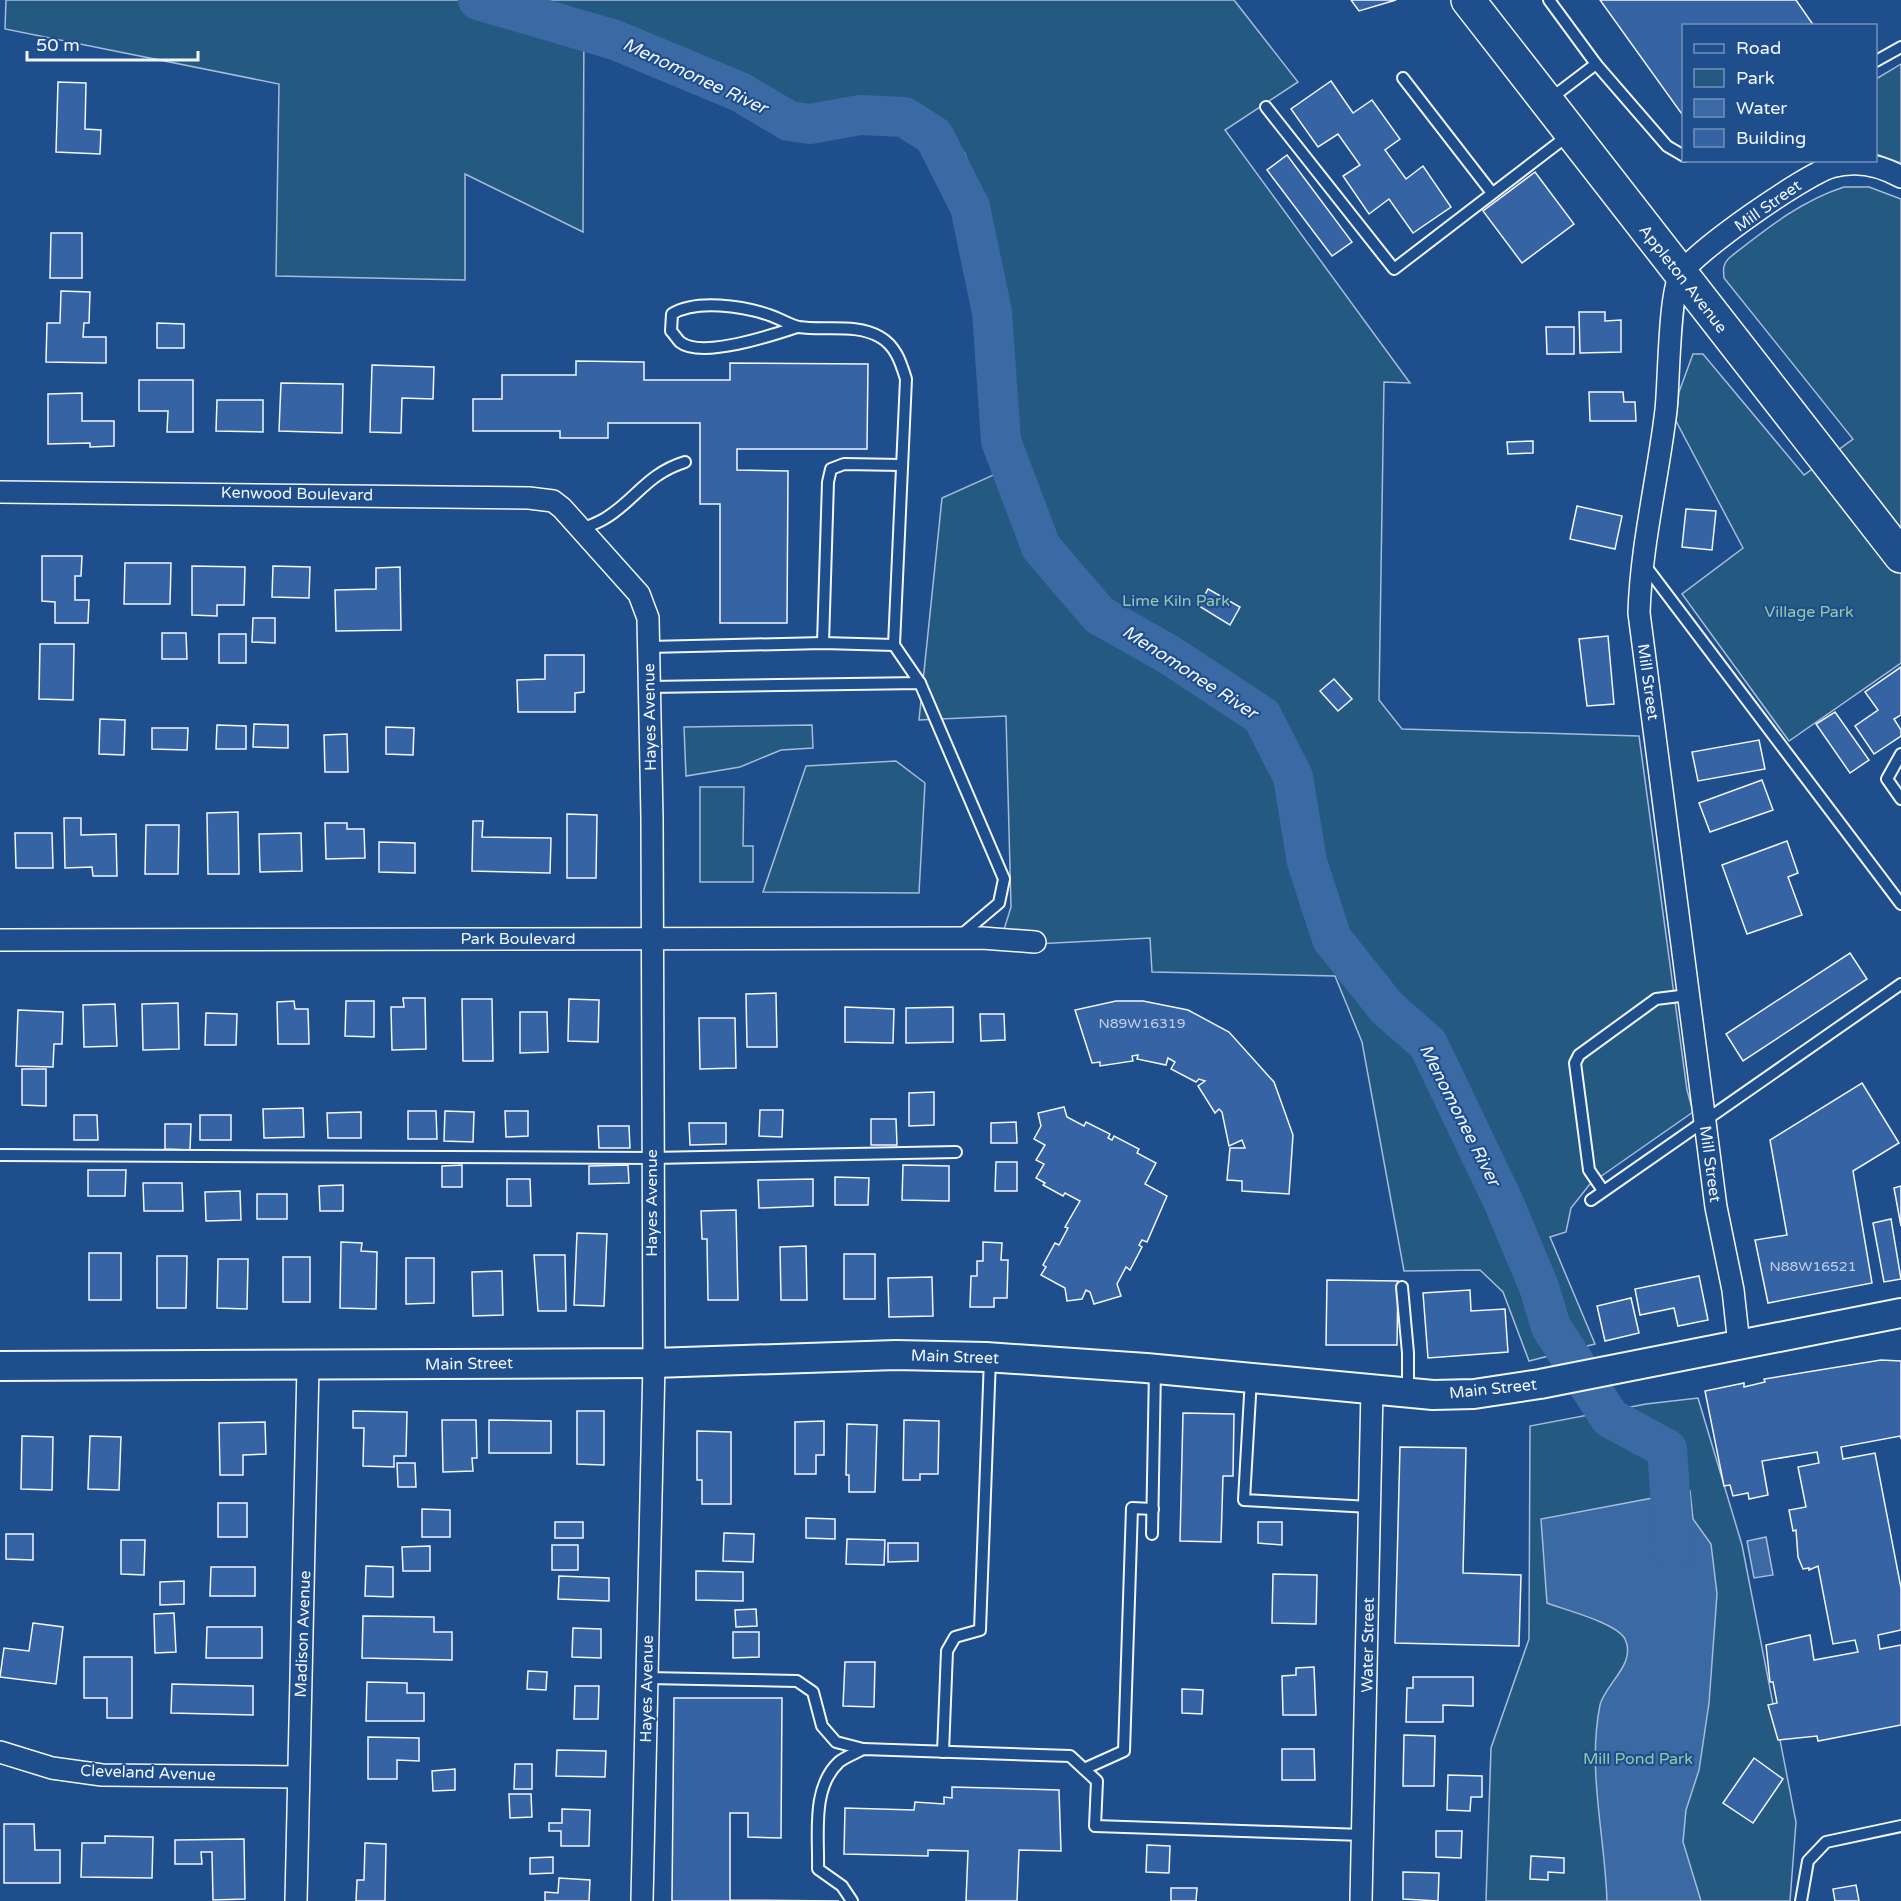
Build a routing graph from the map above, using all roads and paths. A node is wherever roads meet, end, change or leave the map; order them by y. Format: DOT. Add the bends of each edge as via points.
graph roads {
  1 [pos="1468,0"];
  2 [pos="1549,0"];
  3 [pos="1901,47"];
  4 [pos="1877,60"];
  5 [pos="1596,64"];
  6 [pos="1403,78"];
  7 [pos="1546,101"];
  8 [pos="1266,107"];
  9 [pos="1570,134"];
  10 [pos="1682,155"];
  11 [pos="1901,177"];
  12 [pos="1492,193"];
  13 [pos="1680,275"];
  14 [pos="797,327"];
  15 [pos="685,462"];
  16 [pos="901,465"];
  17 [pos="0,492"];
  18 [pos="582,529"];
  19 [pos="1901,556"];
  20 [pos="1643,562"];
  21 [pos="823,643"];
  22 [pos="894,645"];
  23 [pos="649,647"];
  24 [pos="921,683"];
  25 [pos="650,687"];
  26 [pos="1901,754"];
  27 [pos="1901,799"];
  28 [pos="1901,903"];
  29 [pos="652,938"];
  30 [pos="958,938"];
  31 [pos="0,940"];
  32 [pos="1035,942"];
  33 [pos="1901,984"];
  34 [pos="1688,995"];
  35 [pos="1704,1122"];
  36 [pos="956,1152"];
  37 [pos="0,1155"];
  38 [pos="652,1158"];
  39 [pos="1602,1189"];
  40 [pos="1591,1200"];
  41 [pos="1402,1287"];
  42 [pos="1901,1313"];
  43 [pos="1739,1345"];
  44 [pos="990,1357"];
  45 [pos="654,1363"];
  46 [pos="0,1366"];
  47 [pos="308,1366"];
  48 [pos="1155,1368"];
  49 [pos="1251,1378"];
  50 [pos="1372,1389"];
  51 [pos="1408,1393"];
  52 [pos="1370,1507"];
  53 [pos="1153,1509"];
  54 [pos="1152,1533"];
  55 [pos="647,1678"];
  56 [pos="863,1749"];
  57 [pos="0,1752"];
  58 [pos="943,1752"];
  59 [pos="1084,1769"];
  60 [pos="298,1777"];
  61 [pos="1901,1826"];
  62 [pos="1363,1835"];
  63 [pos="296,1901"];
  64 [pos="642,1901"];
  65 [pos="852,1901"];
  66 [pos="1361,1901"];
  67 [pos="1801,1901"];
  1 -- 7 [label="main road, Appleton Avenue"];
  2 -- 5 [label="lane"];
  3 -- 4 [label="lane"];
  5 -- 7 [label="lane"];
  5 -- 10 [label="lane" via="1667,146"];
  6 -- 12 [label="lane"];
  7 -- 9 [label="main road, Appleton Avenue"];
  8 -- 12 [label="lane" via="1394,269"];
  9 -- 12 [label="lane"];
  9 -- 13 [label="main road, Appleton Avenue"];
  11 -- 13 [label="street, Mill Street" via="1863,163 1832,167 1778,196 1702,253"];
  13 -- 19 [label="main road, Appleton Avenue"];
  13 -- 20 [label="street, Mill Street" via="1674,298 1665,410"];
  14 -- 14 [label="lane" via="770,337 703,348 681,343 671,331 672,314 685,306 711,305 767,314"];
  14 -- 16 [label="lane" via="853,329 881,337 898,355 906,379"];
  15 -- 18 [label="lane" via="668,467 645,482 605,519"];
  16 -- 21 [label="lane" via="844,464 831,469"];
  16 -- 22 [label="lane"];
  17 -- 18 [label="street, Kenwood Boulevard" via="529,498 553,501"];
  18 -- 23 [label="street, Hayes Avenue" via="644,602"];
  20 -- 28 [label="lane"];
  20 -- 34 [label="street, Mill Street" via="1641,633"];
  21 -- 22 [label="lane"];
  21 -- 23 [label="lane"];
  22 -- 24 [label="lane"];
  23 -- 25 [label="street, Hayes Avenue"];
  24 -- 25 [label="lane"];
  24 -- 30 [label="lane" via="1004,879 999,903"];
  25 -- 29 [label="street, Hayes Avenue"];
  26 -- 27 [label="lane" via="1887,779"];
  29 -- 30 [label="street, Park Boulevard"];
  29 -- 31 [label="street, Park Boulevard"];
  29 -- 38 [label="street, Hayes Avenue"];
  30 -- 32 [label="street, Park Boulevard"];
  33 -- 35 [label="lane"];
  34 -- 35 [label="street, Mill Street"];
  34 -- 39 [label="lane" via="1656,999 1579,1054 1575,1063 1589,1170"];
  35 -- 39 [label="lane"];
  35 -- 43 [label="street, Mill Street"];
  36 -- 38 [label="lane"];
  37 -- 38 [label="lane"];
  38 -- 45 [label="street, Hayes Avenue"];
  39 -- 40 [label="lane"];
  41 -- 51 [label="lane"];
  42 -- 43 [label="main road, Main Street"];
  43 -- 51 [label="main road, Main Street" via="1474,1394"];
  44 -- 45 [label="main road, Main Street" via="896,1355"];
  44 -- 48 [label="main road, Main Street"];
  44 -- 58 [label="lane" via="980,1630 955,1637 947,1651"];
  45 -- 47 [label="main road, Main Street"];
  45 -- 55 [label="street, Hayes Avenue"];
  46 -- 47 [label="main road, Main Street"];
  47 -- 60 [label="street, Madison Avenue"];
  48 -- 49 [label="main road, Main Street"];
  48 -- 53 [label="lane"];
  49 -- 50 [label="main road, Main Street"];
  49 -- 52 [label="lane" via="1244,1500"];
  50 -- 51 [label="main road, Main Street"];
  50 -- 52 [label="street, Water Street"];
  52 -- 62 [label="street, Water Street"];
  53 -- 54 [label="lane"];
  53 -- 59 [label="lane" via="1132,1508 1124,1751"];
  55 -- 56 [label="lane" via="797,1680 813,1692 822,1726 836,1742"];
  55 -- 64 [label="street, Hayes Avenue"];
  56 -- 58 [label="lane"];
  56 -- 65 [label="lane" via="840,1762 826,1779 820,1801 818,1869 842,1886"];
  57 -- 60 [label="street, Cleveland Avenue" via="52,1768 102,1775"];
  58 -- 59 [label="lane" via="1070,1756"];
  59 -- 62 [label="lane" via="1097,1781 1095,1826"];
  60 -- 63 [label="street, Madison Avenue"];
  61 -- 67 [label="lane" via="1827,1842 1808,1861"];
  62 -- 66 [label="street, Water Street"];
}
